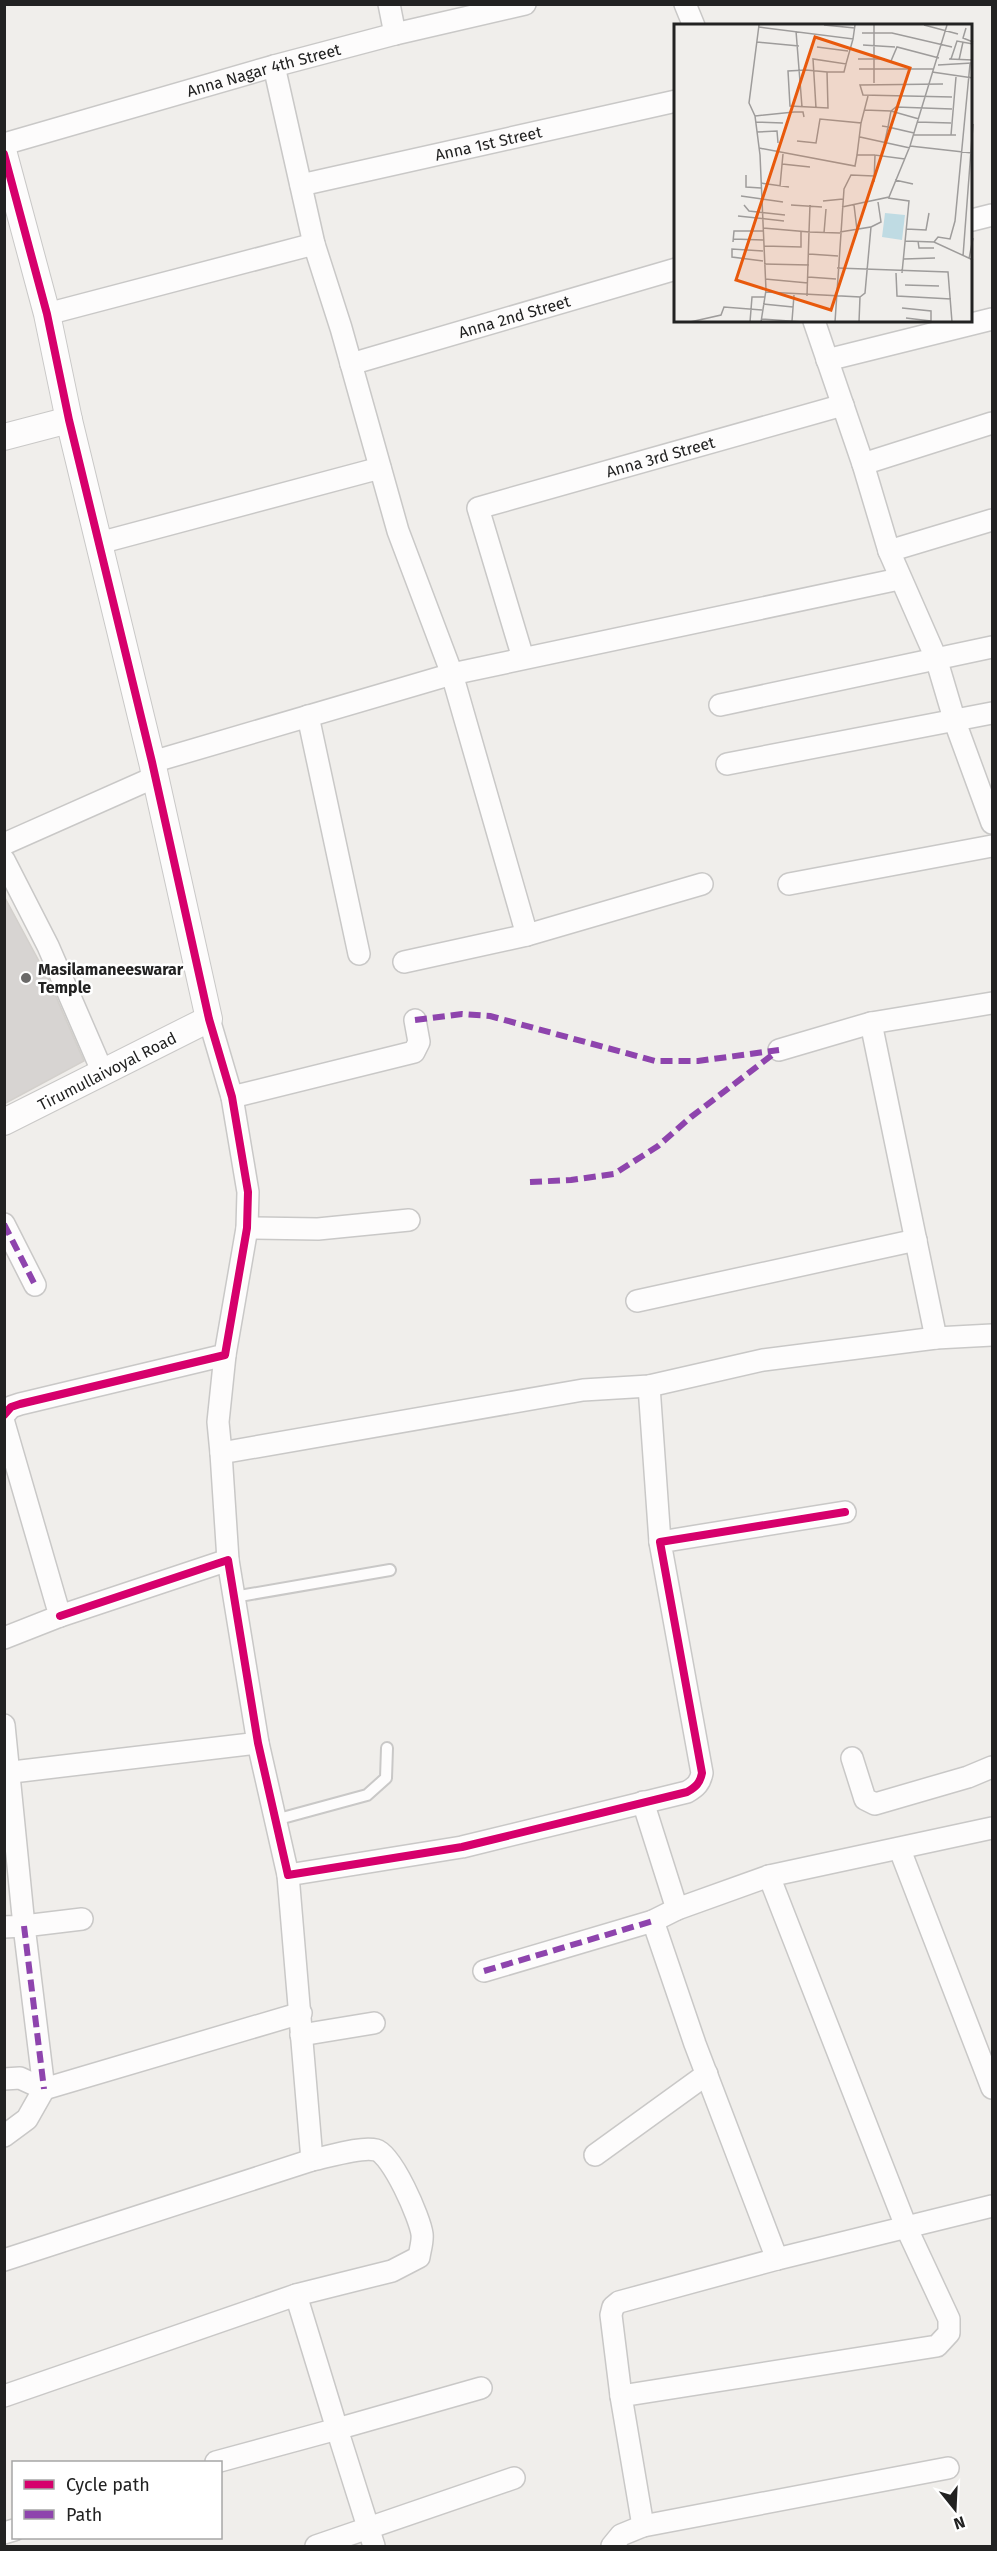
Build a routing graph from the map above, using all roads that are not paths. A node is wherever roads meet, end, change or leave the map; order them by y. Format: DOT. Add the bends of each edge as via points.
graph roads {
  1 [pos="389,4"];
  2 [pos="525,4"];
  3 [pos="685,4"];
  4 [pos="692,24"];
  5 [pos="395,34"];
  6 [pos="274,66"];
  7 [pos="674,101"];
  8 [pos="4,144"];
  9 [pos="4,154"];
  10 [pos="301,185"];
  11 [pos="993,215"];
  12 [pos="973,220"];
  13 [pos="314,244"];
  14 [pos="674,270"];
  15 [pos="47,314"];
  16 [pos="993,319"];
  17 [pos="814,322"];
  18 [pos="827,360"];
  19 [pos="351,364"];
  20 [pos="843,405"];
  21 [pos="69,420"];
  22 [pos="993,423"];
  23 [pos="4,437"];
  24 [pos="863,464"];
  25 [pos="381,468"];
  26 [pos="993,520"];
  27 [pos="99,543"];
  28 [pos="889,551"];
  29 [pos="899,579"];
  30 [pos="993,647"];
  31 [pos="523,658"];
  32 [pos="936,658"];
  33 [pos="452,674"];
  34 [pos="720,705"];
  35 [pos="993,713"];
  36 [pos="308,716"];
  37 [pos="955,722"];
  38 [pos="727,764"];
  39 [pos="154,769"];
  40 [pos="993,823"];
  41 [pos="4,844"];
  42 [pos="993,846"];
  43 [pos="4,860"];
  44 [pos="702,884"];
  45 [pos="789,884"];
  46 [pos="527,935"];
  47 [pos="358,954"];
  48 [pos="404,962"];
  49 [pos="993,1003"];
  50 [pos="209,1019"];
  51 [pos="415,1020"];
  52 [pos="871,1023"];
  53 [pos="779,1050"];
  54 [pos="103,1073"];
  55 [pos="232,1097"];
  56 [pos="4,1122"];
  57 [pos="409,1220"];
  58 [pos="4,1224"];
  59 [pos="247,1228"];
  60 [pos="916,1240"];
  61 [pos="35,1286"];
  62 [pos="637,1300"];
  63 [pos="993,1335"];
  64 [pos="936,1338"];
  65 [pos="225,1355"];
  66 [pos="649,1386"];
  67 [pos="4,1415"];
  68 [pos="4,1423"];
  69 [pos="221,1453"];
  70 [pos="845,1512"];
  71 [pos="660,1542"];
  72 [pos="228,1560"];
  73 [pos="390,1570"];
  74 [pos="234,1597"];
  75 [pos="60,1616"];
  76 [pos="4,1638"];
  77 [pos="4,1725"];
  78 [pos="258,1743"];
  79 [pos="387,1748"];
  80 [pos="852,1758"];
  81 [pos="993,1767"];
  82 [pos="7,1773"];
  83 [pos="643,1802"];
  84 [pos="275,1820"];
  85 [pos="993,1828"];
  86 [pos="900,1850"];
  87 [pos="288,1875"];
  88 [pos="770,1876"];
  89 [pos="677,1909"];
  90 [pos="82,1919"];
  91 [pos="653,1921"];
  92 [pos="14,1926"];
  93 [pos="484,1971"];
  94 [pos="301,2013"];
  95 [pos="374,2023"];
  96 [pos="301,2035"];
  97 [pos="707,2074"];
  98 [pos="4,2079"];
  99 [pos="993,2088"];
  100 [pos="44,2089"];
  101 [pos="4,2136"];
  102 [pos="595,2155"];
  103 [pos="312,2160"];
  104 [pos="993,2206"];
  105 [pos="907,2229"];
  106 [pos="777,2259"];
  107 [pos="4,2260"];
  108 [pos="296,2295"];
  109 [pos="481,2388"];
  110 [pos="4,2396"];
  111 [pos="621,2396"];
  112 [pos="337,2429"];
  113 [pos="222,2461"];
  114 [pos="948,2468"];
  115 [pos="514,2478"];
  116 [pos="643,2526"];
  117 [pos="372,2538"];
  118 [pos="316,2547"];
  119 [pos="612,2547"];
  1 -- 5 [label="street"];
  2 -- 5 [label="street, Anna Nagar 4th Street"];
  3 -- 4 [label="street"];
  5 -- 6 [label="street, Anna Nagar 4th Street"];
  6 -- 8 [label="street, Anna Nagar 4th Street"];
  6 -- 10 [label="street"];
  7 -- 10 [label="street, Anna 1st Street"];
  9 -- 15 [label="street"];
  10 -- 13 [label="street"];
  11 -- 12 [label="street"];
  13 -- 15 [label="street"];
  13 -- 19 [label="street"];
  14 -- 19 [label="street, Anna 2nd Street"];
  15 -- 21 [label="street"];
  16 -- 18 [label="street"];
  17 -- 18 [label="street"];
  18 -- 20 [label="street"];
  19 -- 25 [label="street"];
  20 -- 24 [label="street"];
  20 -- 31 [label="street, Anna 3rd Street" via="478,508"];
  21 -- 23 [label="street"];
  21 -- 27 [label="street"];
  22 -- 24 [label="street"];
  24 -- 28 [label="street"];
  25 -- 27 [label="street"];
  25 -- 33 [label="street" via="398,531"];
  26 -- 28 [label="street"];
  27 -- 39 [label="street"];
  28 -- 29 [label="street"];
  29 -- 31 [label="street"];
  29 -- 32 [label="street"];
  30 -- 32 [label="street"];
  31 -- 33 [label="street"];
  32 -- 34 [label="street"];
  32 -- 37 [label="street"];
  33 -- 36 [label="street"];
  33 -- 46 [label="street"];
  35 -- 37 [label="street"];
  36 -- 39 [label="street"];
  36 -- 47 [label="street"];
  37 -- 38 [label="street"];
  37 -- 40 [label="street"];
  39 -- 41 [label="street"];
  39 -- 50 [label="street"];
  42 -- 45 [label="street"];
  43 -- 54 [label="street" via="48,946"];
  44 -- 46 [label="street"];
  46 -- 48 [label="street"];
  49 -- 52 [label="street"];
  50 -- 54 [label="street, Tirumullaivoyal Road"];
  50 -- 55 [label="street"];
  51 -- 55 [label="street" via="419,1042 414,1052"];
  52 -- 53 [label="street"];
  52 -- 60 [label="street"];
  54 -- 56 [label="street, Tirumullaivoyal Road"];
  55 -- 59 [label="street" via="248,1192"];
  57 -- 59 [label="street" via="318,1229"];
  58 -- 61 [label="street"];
  59 -- 65 [label="street"];
  60 -- 62 [label="street"];
  60 -- 64 [label="street"];
  63 -- 64 [label="street"];
  64 -- 66 [label="street" via="763,1360"];
  65 -- 67 [label="street" via="20,1404"];
  65 -- 69 [label="street" via="219,1422"];
  66 -- 69 [label="street" via="583,1390"];
  66 -- 71 [label="street"];
  68 -- 75 [label="street"];
  69 -- 72 [label="street"];
  70 -- 71 [label="street"];
  71 -- 83 [label="street" via="702,1773 700,1781 687,1792"];
  72 -- 74 [label="street"];
  72 -- 75 [label="street"];
  73 -- 74 [label="lane"];
  74 -- 78 [label="street"];
  75 -- 76 [label="street"];
  77 -- 82 [label="street"];
  78 -- 82 [label="street"];
  78 -- 84 [label="street"];
  79 -- 84 [label="lane" via="386,1778 367,1795"];
  80 -- 81 [label="street" via="865,1799 874,1804"];
  82 -- 92 [label="street"];
  83 -- 87 [label="street" via="462,1847"];
  83 -- 89 [label="street"];
  84 -- 87 [label="street"];
  85 -- 86 [label="street"];
  86 -- 88 [label="street"];
  86 -- 99 [label="street"];
  87 -- 94 [label="street"];
  88 -- 89 [label="street"];
  88 -- 105 [label="street"];
  89 -- 91 [label="street"];
  90 -- 92 [label="street"];
  91 -- 93 [label="street"];
  91 -- 97 [label="street"];
  92 -- 100 [label="street"];
  94 -- 96 [label="street"];
  94 -- 100 [label="street"];
  95 -- 96 [label="street"];
  96 -- 103 [label="street"];
  97 -- 102 [label="street"];
  97 -- 106 [label="street"];
  98 -- 100 [label="street" via="20,2078"];
  100 -- 101 [label="street" via="27,2119"];
  103 -- 107 [label="street"];
  103 -- 108 [label="street" via="362,2150 376,2150 386,2156 403,2184 422,2234 419,2257 392,2271"];
  104 -- 105 [label="street"];
  105 -- 106 [label="street"];
  105 -- 111 [label="street" via="949,2319 949,2333 937,2346"];
  106 -- 111 [label="street" via="619,2302 613,2307 610,2315"];
  108 -- 110 [label="street"];
  108 -- 112 [label="street"];
  109 -- 112 [label="street"];
  111 -- 116 [label="street"];
  112 -- 113 [label="street"];
  112 -- 117 [label="street"];
  114 -- 116 [label="street"];
  115 -- 117 [label="street"];
  116 -- 119 [label="street" via="621,2535"];
  117 -- 118 [label="street"];
}
